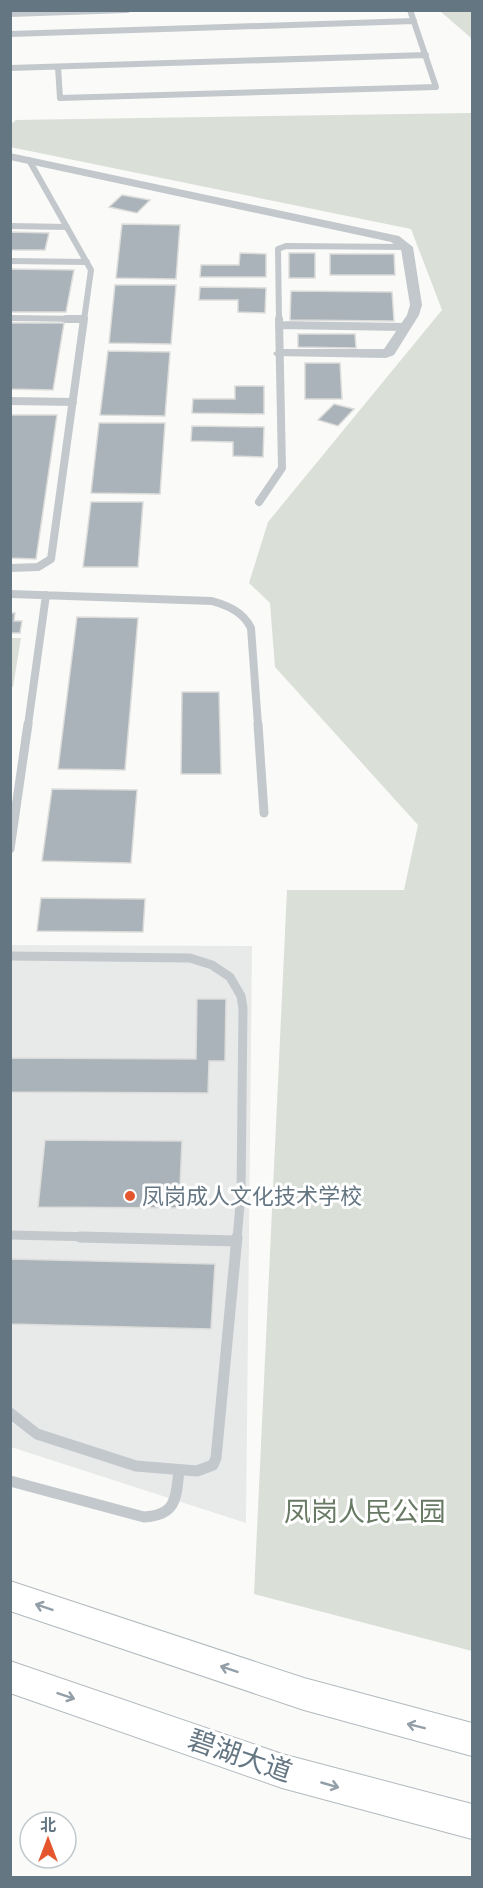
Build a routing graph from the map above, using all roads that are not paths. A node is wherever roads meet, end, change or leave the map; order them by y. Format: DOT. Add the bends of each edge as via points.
graph roads {
  1 [pos="127,10"];
  2 [pos="410,10"];
  3 [pos="10,14"];
  4 [pos="414,21"];
  5 [pos="10,34"];
  6 [pos="426,55"];
  7 [pos="58,67"];
  8 [pos="10,68"];
  9 [pos="10,156"];
  10 [pos="28,160"];
  11 [pos="10,226"];
  12 [pos="67,227"];
  13 [pos="407,247"];
  14 [pos="10,261"];
  15 [pos="87,262"];
  16 [pos="10,318"];
  17 [pos="84,318"];
  18 [pos="279,325"];
  19 [pos="405,327"];
  20 [pos="280,353"];
  21 [pos="10,401"];
  22 [pos="73,402"];
  23 [pos="259,501"];
  24 [pos="10,568"];
  25 [pos="10,594"];
  26 [pos="46,595"];
  27 [pos="264,813"];
  28 [pos="10,849"];
  29 [pos="10,956"];
  30 [pos="10,1235"];
  31 [pos="236,1241"];
  32 [pos="10,1413"];
  33 [pos="179,1470"];
  34 [pos="10,1481"];
  35 [pos="10,1596"];
  36 [pos="10,1677"];
  37 [pos="472,1740"];
  38 [pos="472,1822"];
  1 -- 3 [label="lane"];
  2 -- 4 [label="lane"];
  4 -- 5 [label="lane"];
  4 -- 6 [label="lane"];
  6 -- 7 [label="lane"];
  6 -- 7 [label="lane" via="436,87 60,99"];
  7 -- 8 [label="lane"];
  9 -- 10 [label="street"];
  10 -- 12 [label="lane"];
  10 -- 13 [label="street" via="395,239"];
  11 -- 12 [label="lane"];
  12 -- 15 [label="lane"];
  13 -- 18 [label="lane" via="280,247"];
  13 -- 19 [label="street" via="416,305"];
  14 -- 15 [label="lane"];
  15 -- 17 [label="lane" via="91,270"];
  16 -- 17 [label="lane"];
  17 -- 22 [label="lane"];
  18 -- 19 [label="lane"];
  18 -- 20 [label="lane"];
  19 -- 20 [label="street" via="389,351 381,355"];
  20 -- 23 [label="lane" via="282,468"];
  21 -- 22 [label="lane"];
  22 -- 24 [label="lane" via="51,560 34,569"];
  25 -- 26 [label="lane"];
  26 -- 27 [label="lane" via="212,602 232,608 247,619 251,628"];
  26 -- 28 [label="lane"];
  29 -- 31 [label="lane" via="190,958 218,968 236,986 243,1008 241,1195"];
  30 -- 31 [label="lane"];
  31 -- 33 [label="lane" via="216,1458 206,1470"];
  32 -- 33 [label="lane" via="37,1434 136,1466"];
  33 -- 34 [label="lane" via="172,1508 155,1517"];
  37 -- 35 [label="street, one-way" via="304,1694"];
  36 -- 38 [label="street, 碧湖大道, one-way" via="282,1771"];
}
